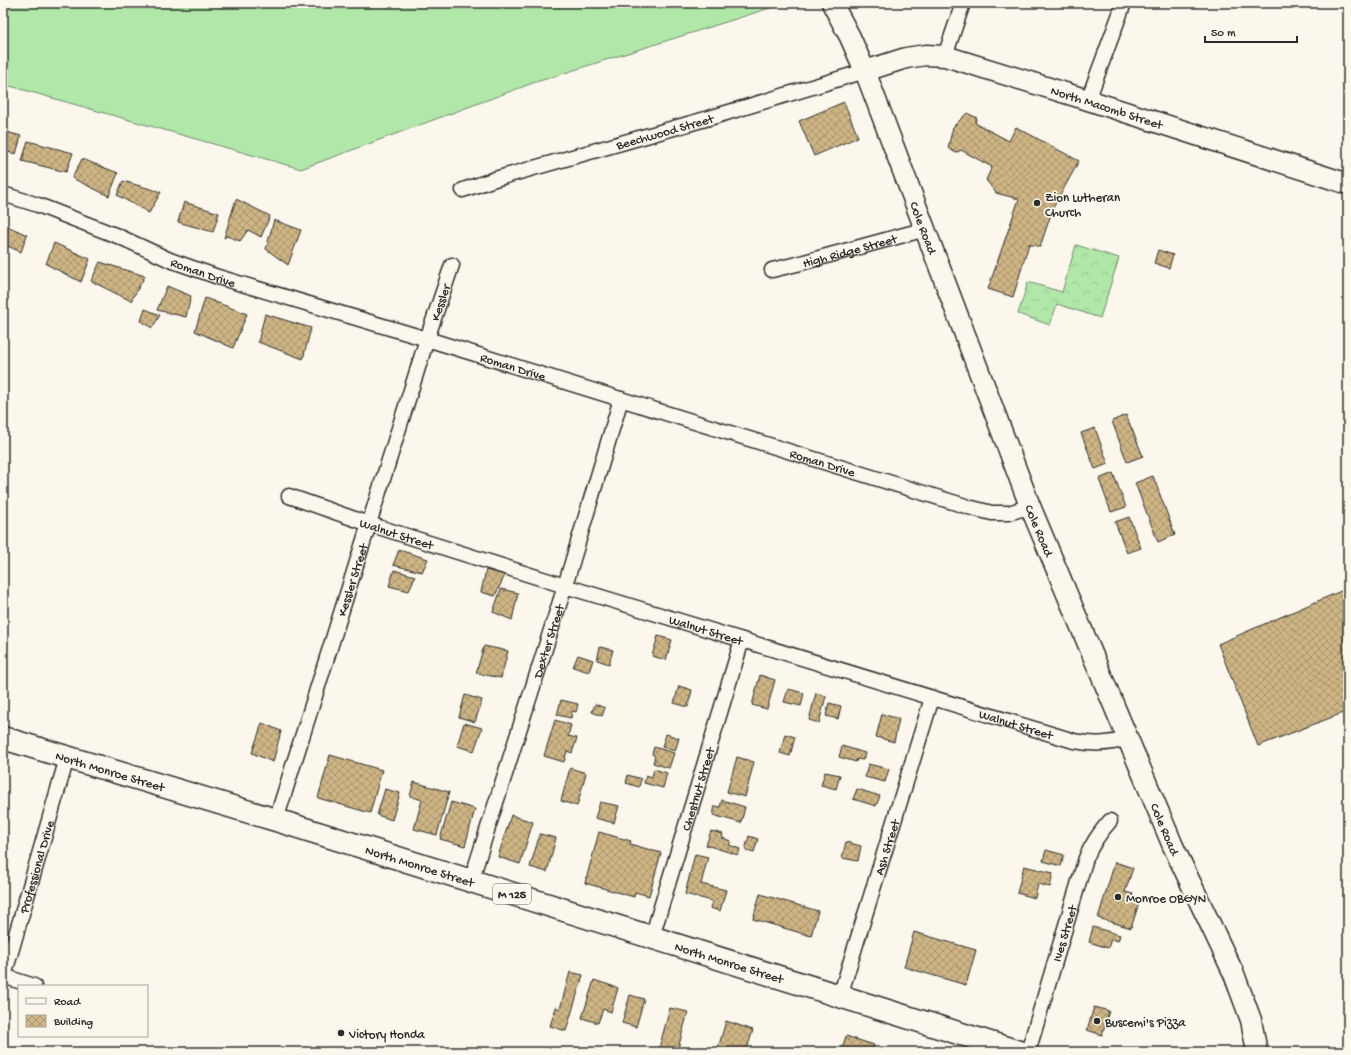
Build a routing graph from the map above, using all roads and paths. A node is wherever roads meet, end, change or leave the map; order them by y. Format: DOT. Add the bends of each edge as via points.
graph roads {
  1 [pos="832,3"];
  2 [pos="963,3"];
  3 [pos="1124,3"];
  4 [pos="945,56"];
  5 [pos="865,71"];
  6 [pos="1088,100"];
  7 [pos="1348,184"];
  8 [pos="463,190"];
  9 [pos="3,194"];
  10 [pos="926,229"];
  11 [pos="452,265"];
  12 [pos="772,270"];
  13 [pos="426,338"];
  14 [pos="621,399"];
  15 [pos="289,496"];
  16 [pos="1030,506"];
  17 [pos="369,524"];
  18 [pos="565,586"];
  19 [pos="742,640"];
  20 [pos="932,698"];
  21 [pos="3,738"];
  22 [pos="1127,738"];
  23 [pos="67,758"];
  24 [pos="276,820"];
  25 [pos="1110,821"];
  26 [pos="471,881"];
  27 [pos="652,937"];
  28 [pos="4,976"];
  29 [pos="31,985"];
  30 [pos="840,996"];
  31 [pos="1020,1052"];
  32 [pos="1028,1052"];
  33 [pos="1257,1052"];
  1 -- 5 [label="street, Cole Road"];
  2 -- 4 [label="street"];
  3 -- 6 [label="street"];
  4 -- 5 [label="street, North Macomb Street" via="906,58"];
  4 -- 6 [label="street, North Macomb Street"];
  5 -- 8 [label="street, Beechwood Street"];
  5 -- 10 [label="street, Cole Road"];
  6 -- 7 [label="street, North Macomb Street"];
  9 -- 13 [label="street, Roman Drive" via="38,205 113,234 170,260 218,277"];
  10 -- 12 [label="street, High Ridge Street"];
  10 -- 16 [label="street, Cole Road"];
  11 -- 13 [label="street, Kessler"];
  13 -- 14 [label="street, Roman Drive"];
  13 -- 17 [label="street, Kessler Street"];
  14 -- 16 [label="street, Roman Drive" via="972,508 992,513 1009,513"];
  14 -- 18 [label="street, Dexter Street"];
  15 -- 17 [label="street, Walnut Street"];
  16 -- 22 [label="street, Cole Road"];
  17 -- 18 [label="street, Walnut Street"];
  17 -- 24 [label="street, Kessler Street"];
  18 -- 19 [label="street, Walnut Street"];
  18 -- 26 [label="street, Dexter Street"];
  19 -- 20 [label="street, Walnut Street"];
  19 -- 27 [label="street, Chestnut Street"];
  20 -- 22 [label="street, Walnut Street" via="1074,742 1109,743"];
  20 -- 30 [label="street, Ash Street"];
  21 -- 23 [label="main road, North Monroe Street / M 125"];
  22 -- 33 [label="street, Cole Road" via="1173,846 1234,974 1251,1020"];
  23 -- 24 [label="main road, North Monroe Street / M 125"];
  23 -- 28 [label="street, Professional Drive"];
  24 -- 26 [label="main road, North Monroe Street / M 125"];
  25 -- 32 [label="street, Ives Street" via="1099,833 1086,858"];
  26 -- 27 [label="main road, North Monroe Street / M 125"];
  27 -- 30 [label="main road, North Monroe Street / M 125"];
  28 -- 29 [label="street"];
  30 -- 31 [label="main road, North Monroe Street / M 125"];
}
